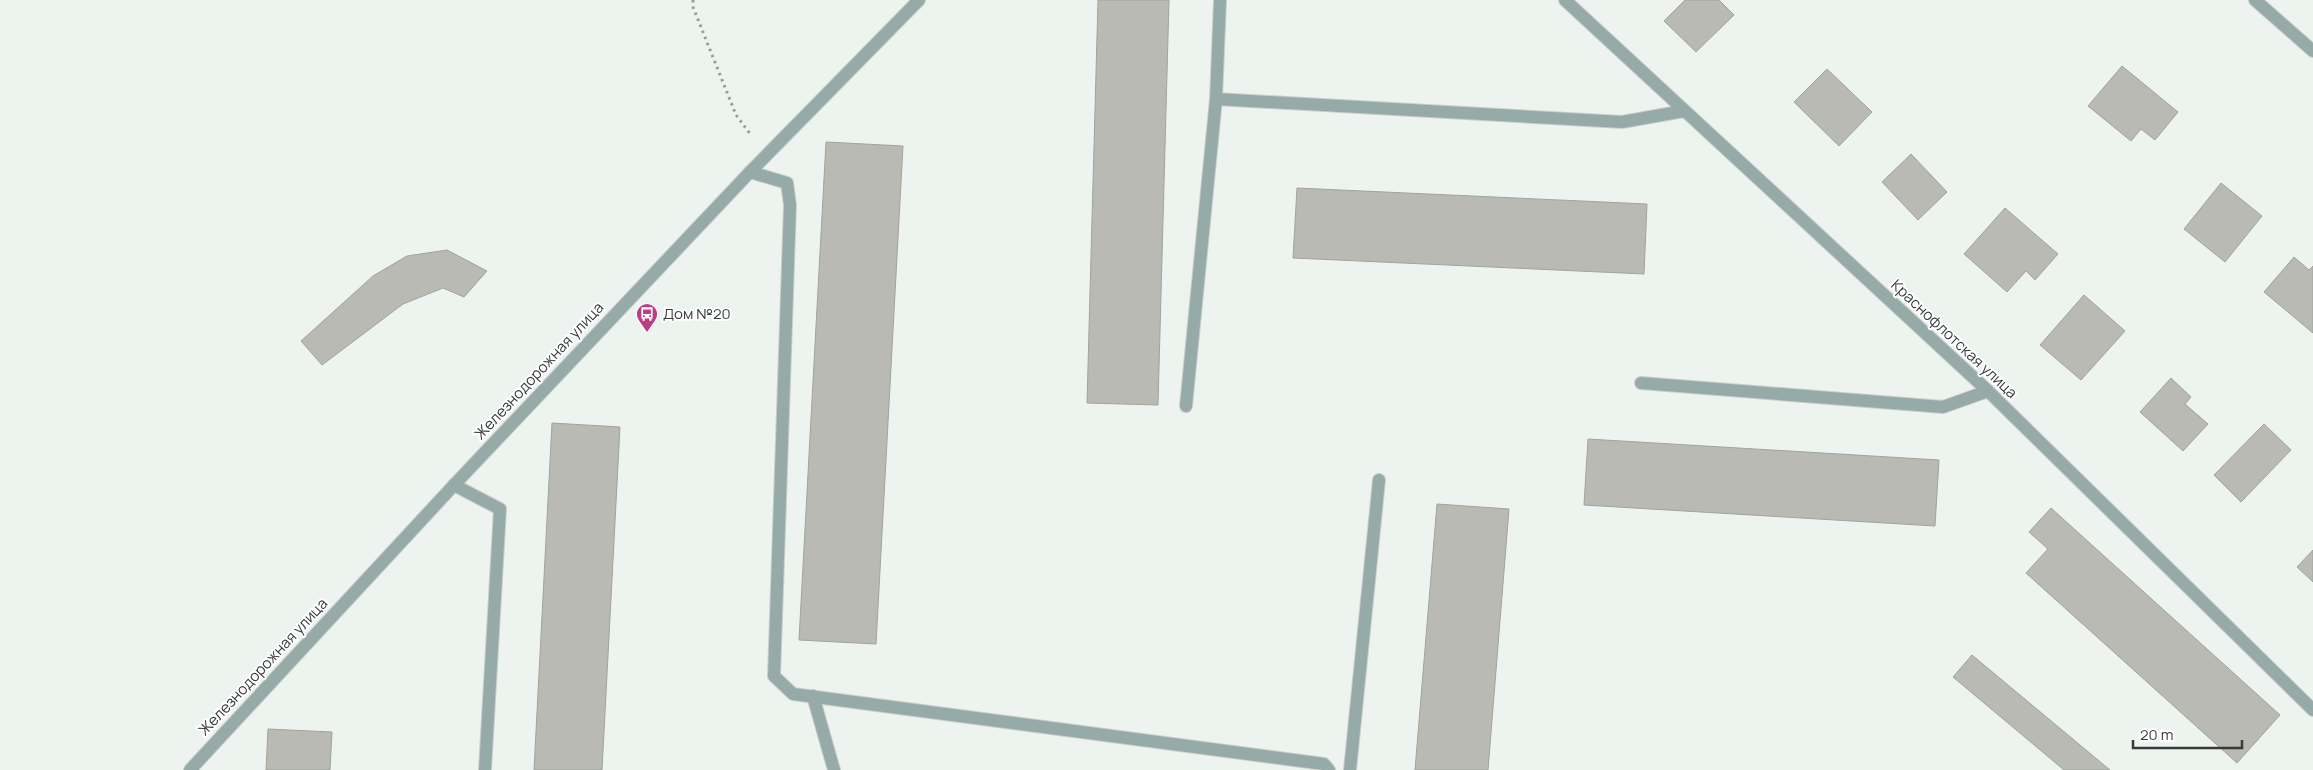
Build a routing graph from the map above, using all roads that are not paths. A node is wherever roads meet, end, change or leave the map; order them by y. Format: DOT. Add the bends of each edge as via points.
graph roads {
  1 [pos="919,0"];
  2 [pos="1564,0"];
  3 [pos="2255,0"];
  4 [pos="1220,1"];
  5 [pos="2313,51"];
  6 [pos="1216,99"];
  7 [pos="1684,111"];
  8 [pos="750,172"];
  9 [pos="1640,383"];
  10 [pos="1988,391"];
  11 [pos="1186,406"];
  12 [pos="1379,480"];
  13 [pos="454,485"];
  14 [pos="813,696"];
  15 [pos="2313,710"];
  16 [pos="195,768"];
  17 [pos="485,770"];
  18 [pos="834,770"];
  19 [pos="1329,770"];
  20 [pos="1350,770"];
  1 -- 8 [label="street, Железнодорожная улица"];
  2 -- 7 [label="street, Краснофлотская улица"];
  3 -- 5 [label="street"];
  4 -- 6 [label="street"];
  6 -- 7 [label="street" via="1622,122"];
  6 -- 11 [label="street"];
  7 -- 10 [label="street, Краснофлотская улица"];
  8 -- 13 [label="street, Железнодорожная улица"];
  8 -- 14 [label="street" via="787,183 790,205 774,676 793,694"];
  9 -- 10 [label="street" via="1944,407"];
  10 -- 15 [label="street, Краснофлотская улица"];
  12 -- 20 [label="street"];
  13 -- 16 [label="street, Железнодорожная улица"];
  13 -- 17 [label="street" via="500,509"];
  14 -- 18 [label="street"];
  14 -- 19 [label="street" via="1324,764"];
}
